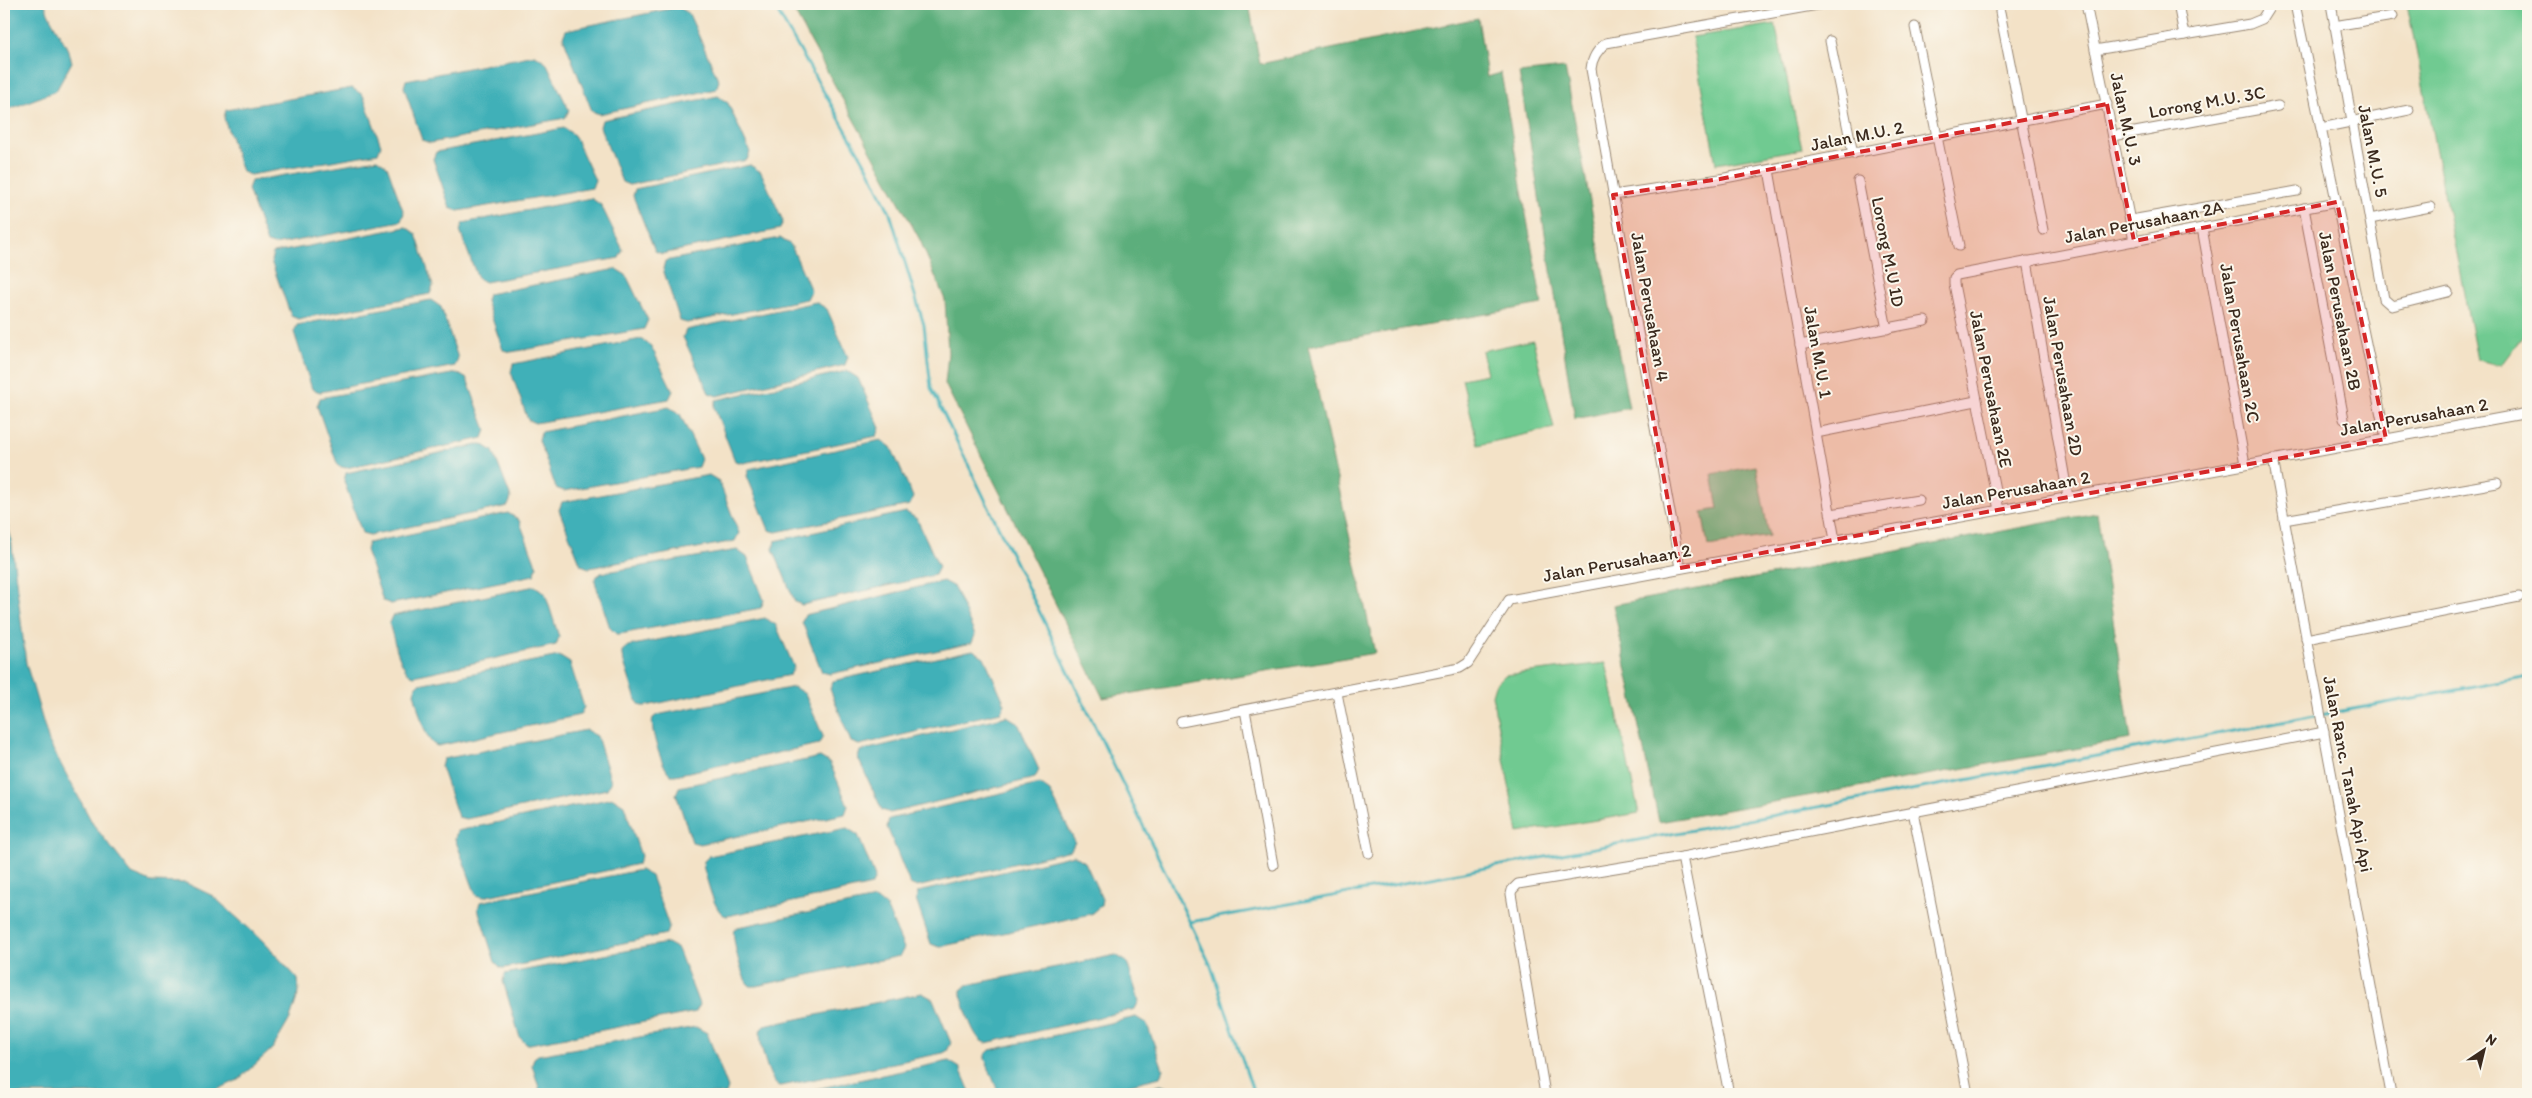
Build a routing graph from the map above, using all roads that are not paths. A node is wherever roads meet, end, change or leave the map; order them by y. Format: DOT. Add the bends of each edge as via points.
graph roads {
  1 [pos="1823,4"];
  2 [pos="2086,4"];
  3 [pos="2178,4"];
  4 [pos="2268,4"];
  5 [pos="2295,4"];
  6 [pos="2331,4"];
  7 [pos="2000,12"];
  8 [pos="2393,16"];
  9 [pos="1915,26"];
  10 [pos="2334,26"];
  11 [pos="2184,34"];
  12 [pos="1830,41"];
  13 [pos="2095,50"];
  14 [pos="2107,104"];
  15 [pos="2278,106"];
  16 [pos="2409,110"];
  17 [pos="2022,121"];
  18 [pos="2351,121"];
  19 [pos="2321,128"];
  20 [pos="2113,136"];
  21 [pos="1938,137"];
  22 [pos="1853,154"];
  23 [pos="1769,170"];
  24 [pos="1858,181"];
  25 [pos="2297,191"];
  26 [pos="1613,195"];
  27 [pos="2337,202"];
  28 [pos="2430,207"];
  29 [pos="2304,208"];
  30 [pos="2130,220"];
  31 [pos="2370,220"];
  32 [pos="2202,228"];
  33 [pos="2043,230"];
  34 [pos="2134,241"];
  35 [pos="1959,246"];
  36 [pos="2027,261"];
  37 [pos="1957,275"];
  38 [pos="2448,292"];
  39 [pos="1925,321"];
  40 [pos="1887,329"];
  41 [pos="1800,345"];
  42 [pos="1976,400"];
  43 [pos="2528,413"];
  44 [pos="2344,420"];
  45 [pos="1816,433"];
  46 [pos="2386,439"];
  47 [pos="2273,459"];
  48 [pos="2245,464"];
  49 [pos="2497,483"];
  50 [pos="2068,497"];
  51 [pos="1919,500"];
  52 [pos="1999,510"];
  53 [pos="1831,514"];
  54 [pos="2284,520"];
  55 [pos="1835,540"];
  56 [pos="1680,568"];
  57 [pos="2519,597"];
  58 [pos="2306,639"];
  59 [pos="1337,693"];
  60 [pos="1245,710"];
  61 [pos="1181,722"];
  62 [pos="2324,732"];
  63 [pos="1913,811"];
  64 [pos="1369,853"];
  65 [pos="1682,857"];
  66 [pos="1273,865"];
  67 [pos="1545,1094"];
  68 [pos="1729,1094"];
  69 [pos="1968,1094"];
  70 [pos="2391,1094"];
  1 -- 26 [label="street, Jalan Perusahaan 4" via="1606,42 1591,61 1591,69"];
  2 -- 13 [label="street, Jalan M.U. 3"];
  3 -- 11 [label="street"];
  4 -- 11 [label="street" via="2262,19 2250,24"];
  5 -- 19 [label="street"];
  6 -- 10 [label="street, Jalan M.U. 5"];
  7 -- 17 [label="street"];
  8 -- 10 [label="street"];
  9 -- 21 [label="street"];
  10 -- 18 [label="street, Jalan M.U. 5"];
  11 -- 13 [label="street"];
  12 -- 22 [label="street"];
  13 -- 14 [label="street, Jalan M.U. 3"];
  14 -- 17 [label="street, Jalan M.U. 2"];
  14 -- 20 [label="street, Jalan M.U. 3"];
  15 -- 20 [label="street, Lorong M.U. 3C"];
  16 -- 18 [label="street"];
  17 -- 21 [label="street, Jalan M.U. 2"];
  17 -- 33 [label="street"];
  18 -- 19 [label="street"];
  18 -- 31 [label="street, Jalan M.U. 5"];
  19 -- 27 [label="street"];
  20 -- 30 [label="street, Jalan M.U. 3"];
  21 -- 22 [label="street, Jalan M.U. 2"];
  21 -- 35 [label="street"];
  22 -- 23 [label="street, Jalan M.U. 2"];
  23 -- 26 [label="street, Jalan M.U. 2"];
  23 -- 41 [label="street, Jalan M.U. 1"];
  24 -- 40 [label="street, Lorong M.U 1D"];
  25 -- 30 [label="street"];
  26 -- 56 [label="street, Jalan Perusahaan 4"];
  27 -- 29 [label="street, Jalan Perusahaan 2A"];
  27 -- 46 [label="street"];
  28 -- 31 [label="street"];
  29 -- 32 [label="street, Jalan Perusahaan 2A"];
  29 -- 44 [label="street, Jalan Perusahaan 2B"];
  30 -- 34 [label="street, Jalan M.U. 3"];
  31 -- 38 [label="street, Jalan M.U. 5" via="2384,299 2388,304 2392,306"];
  32 -- 34 [label="street, Jalan Perusahaan 2A"];
  32 -- 48 [label="street, Jalan Perusahaan 2C"];
  34 -- 36 [label="street, Jalan Perusahaan 2A"];
  36 -- 37 [label="street, Jalan Perusahaan 2A"];
  36 -- 50 [label="street, Jalan Perusahaan 2D"];
  37 -- 42 [label="street, Jalan Perusahaan 2E" via="1954,284"];
  39 -- 40 [label="street"];
  40 -- 41 [label="street"];
  41 -- 45 [label="street, Jalan M.U. 1"];
  42 -- 45 [label="street"];
  42 -- 52 [label="street, Jalan Perusahaan 2E"];
  43 -- 46 [label="street, Jalan Perusahaan 2"];
  45 -- 53 [label="street, Jalan M.U. 1"];
  46 -- 47 [label="street, Jalan Perusahaan 2"];
  47 -- 48 [label="street, Jalan Perusahaan 2"];
  47 -- 54 [label="street, Jalan Ranc. Tanah Api Api"];
  48 -- 50 [label="street, Jalan Perusahaan 2"];
  49 -- 54 [label="street"];
  50 -- 52 [label="street, Jalan Perusahaan 2"];
  51 -- 53 [label="street"];
  52 -- 55 [label="street, Jalan Perusahaan 2"];
  53 -- 55 [label="street, Jalan M.U. 1"];
  54 -- 58 [label="street, Jalan Ranc. Tanah Api Api"];
  55 -- 56 [label="street, Jalan Perusahaan 2"];
  56 -- 59 [label="street, Jalan Perusahaan 2" via="1509,600 1468,663 1460,668"];
  57 -- 58 [label="street"];
  58 -- 62 [label="street, Jalan Ranc. Tanah Api Api"];
  59 -- 60 [label="street"];
  59 -- 64 [label="street"];
  60 -- 61 [label="street"];
  60 -- 66 [label="street"];
  62 -- 63 [label="street"];
  62 -- 70 [label="street, Jalan Ranc. Tanah Api Api"];
  63 -- 65 [label="street"];
  63 -- 69 [label="street"];
  65 -- 67 [label="street" via="1522,883 1512,890 1515,926"];
  65 -- 68 [label="street"];
}
